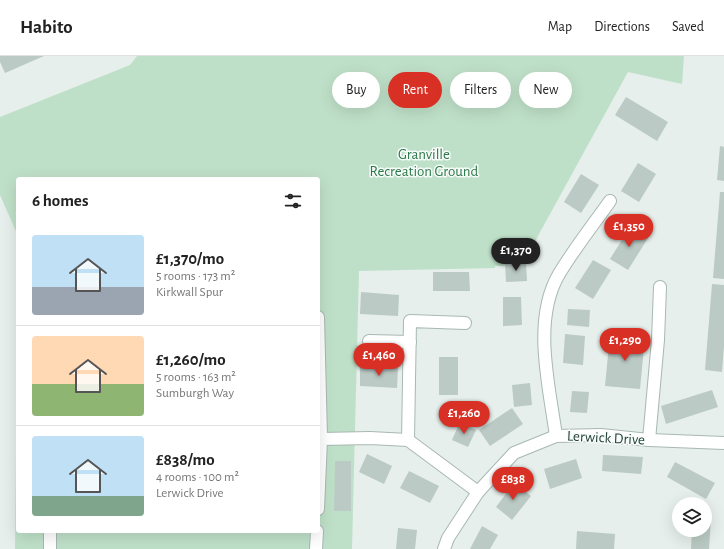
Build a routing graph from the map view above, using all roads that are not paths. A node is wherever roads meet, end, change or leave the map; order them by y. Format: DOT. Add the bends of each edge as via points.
graph roads {
  1 [pos="610,202"];
  2 [pos="660,287"];
  3 [pos="465,323"];
  4 [pos="369,341"];
  5 [pos="410,342"];
  6 [pos="556,436"];
  7 [pos="408,440"];
  8 [pos="649,440"];
  9 [pos="724,443"];
  10 [pos="320,445"];
  11 [pos="478,492"];
  12 [pos="50,533"];
  13 [pos="317,533"];
  14 [pos="50,549"];
  15 [pos="316,549"];
  16 [pos="444,549"];
  1 -- 6 [label="street" via="558,275 546,309 544,346"];
  2 -- 8 [label="street"];
  3 -- 5 [label="street" via="410,321"];
  4 -- 5 [label="street"];
  5 -- 7 [label="street"];
  6 -- 8 [label="street, Lerwick Drive" via="601,435"];
  6 -- 11 [label="street, Lerwick Drive" via="514,453"];
  7 -- 10 [label="street" via="370,438"];
  7 -- 11 [label="street"];
  8 -- 9 [label="street, Lerwick Drive"];
  11 -- 16 [label="street, Lerwick Drive" via="448,538"];
  12 -- 14 [label="street"];
  13 -- 15 [label="street"];
}
